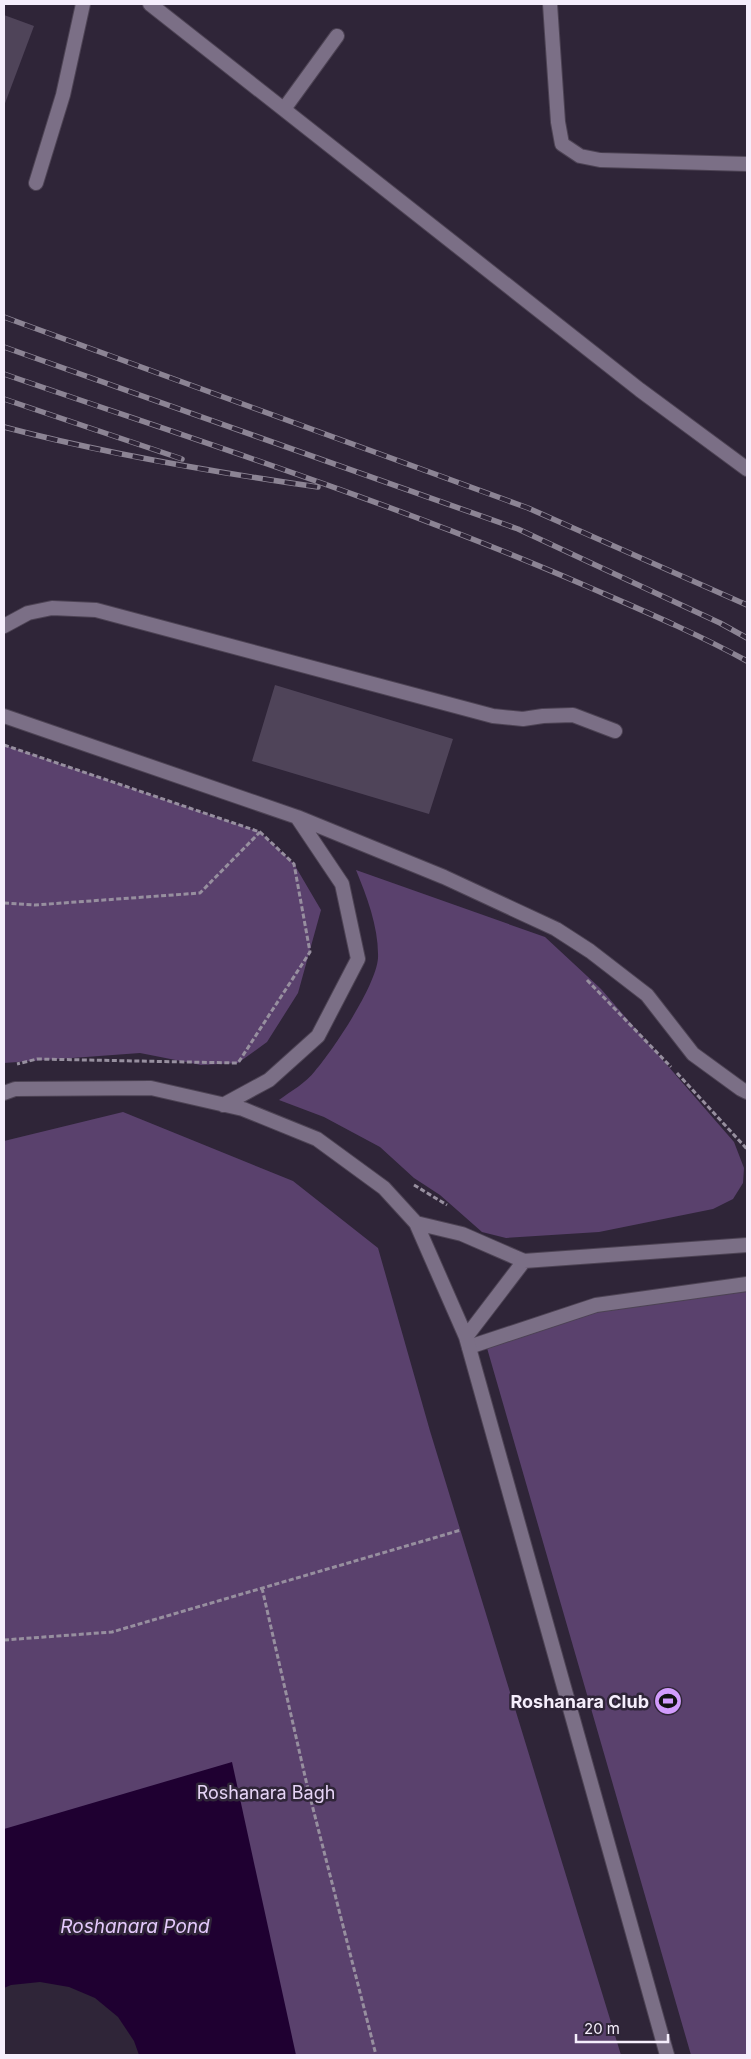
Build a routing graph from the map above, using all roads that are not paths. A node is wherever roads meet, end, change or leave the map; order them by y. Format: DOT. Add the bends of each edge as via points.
graph roads {
  1 [pos="83,4"];
  2 [pos="150,4"];
  3 [pos="550,4"];
  4 [pos="337,36"];
  5 [pos="284,109"];
  6 [pos="747,164"];
  7 [pos="36,183"];
  8 [pos="747,469"];
  9 [pos="4,626"];
  10 [pos="4,716"];
  11 [pos="615,731"];
  12 [pos="297,818"];
  13 [pos="747,1092"];
  14 [pos="4,1093"];
  15 [pos="224,1105"];
  16 [pos="416,1223"];
  17 [pos="747,1244"];
  18 [pos="524,1261"];
  19 [pos="747,1284"];
  20 [pos="468,1342"];
  21 [pos="668,2055"];
  1 -- 7 [label="street" via="63,95"];
  2 -- 5 [label="street"];
  3 -- 6 [label="street" via="562,144 580,156 600,160"];
  4 -- 5 [label="street"];
  5 -- 8 [label="street" via="640,390"];
  9 -- 11 [label="street" via="28,613 52,608 96,610 493,716 523,719 573,715"];
  10 -- 12 [label="street"];
  12 -- 13 [label="street" via="444,877 556,929 647,995 693,1054"];
  12 -- 15 [label="street" via="342,884 358,960 318,1036 269,1080"];
  14 -- 15 [label="street" via="15,1089 151,1088"];
  15 -- 16 [label="street" via="317,1139 384,1188"];
  16 -- 18 [label="street" via="462,1234"];
  16 -- 20 [label="street"];
  17 -- 18 [label="street"];
  18 -- 20 [label="street"];
  19 -- 20 [label="street" via="596,1305"];
  20 -- 21 [label="street"];
}
